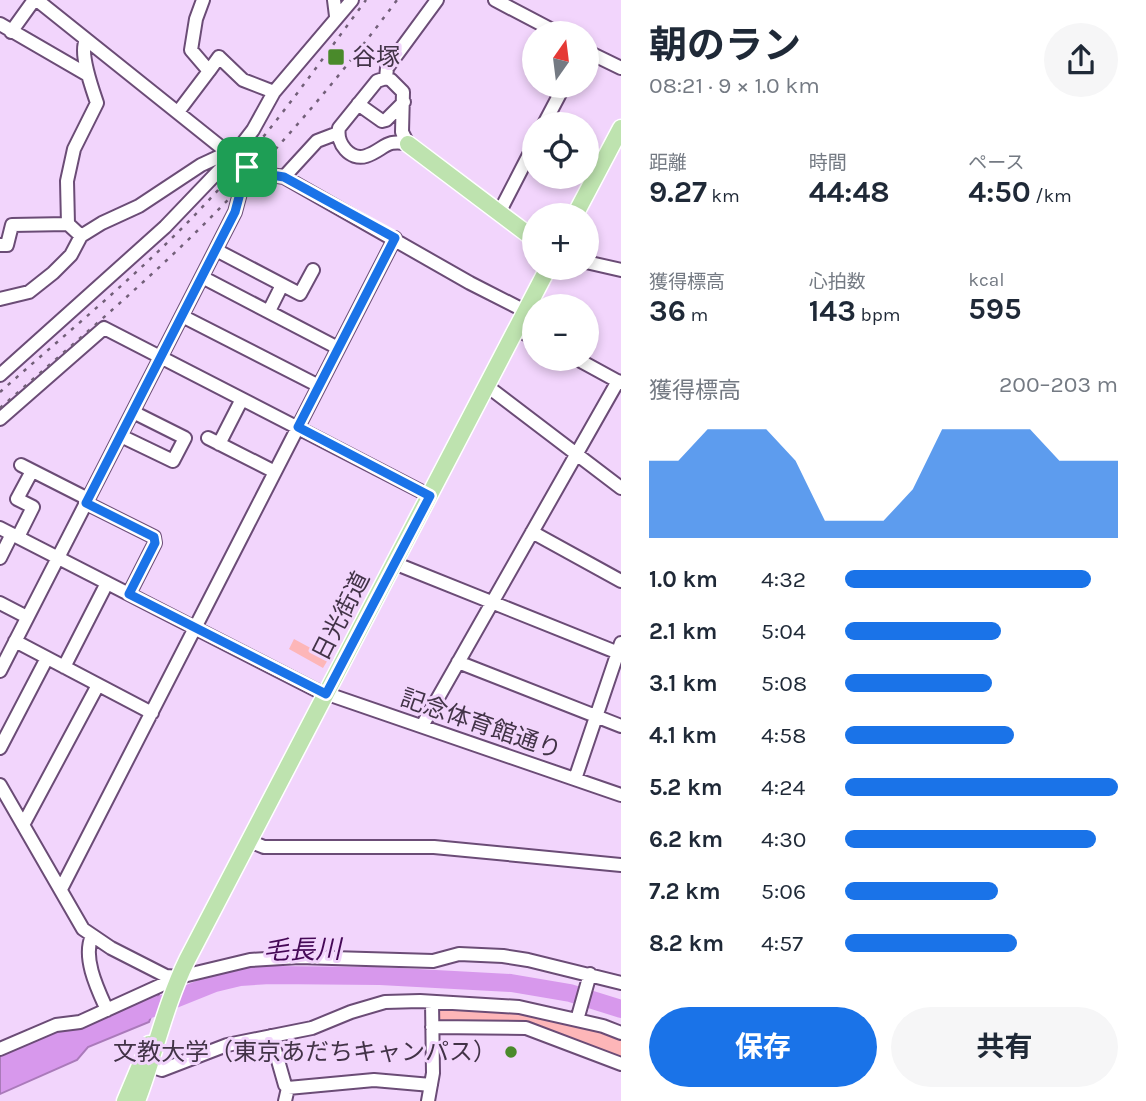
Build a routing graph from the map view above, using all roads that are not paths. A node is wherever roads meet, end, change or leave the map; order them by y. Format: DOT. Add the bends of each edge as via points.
graph roads {
  1 [pos="36,0"];
  2 [pos="204,0"];
  3 [pos="334,0"];
  4 [pos="352,0"];
  5 [pos="437,0"];
  6 [pos="495,0"];
  7 [pos="515,5"];
  8 [pos="336,16"];
  9 [pos="540,21"];
  10 [pos="0,24"];
  11 [pos="11,32"];
  12 [pos="86,40"];
  13 [pos="599,57"];
  14 [pos="621,68"];
  15 [pos="209,71"];
  16 [pos="88,75"];
  17 [pos="386,78"];
  18 [pos="274,92"];
  19 [pos="404,102"];
  20 [pos="358,104"];
  21 [pos="178,112"];
  22 [pos="621,128"];
  23 [pos="338,133"];
  24 [pos="408,144"];
  25 [pos="231,154"];
  26 [pos="247,167"];
  27 [pos="522,168"];
  28 [pos="284,177"];
  29 [pos="581,203"];
  30 [pos="499,213"];
  31 [pos="68,224"];
  32 [pos="522,230"];
  33 [pos="81,236"];
  34 [pos="395,238"];
  35 [pos="0,245"];
  36 [pos="216,250"];
  37 [pos="599,265"];
  38 [pos="313,270"];
  39 [pos="621,270"];
  40 [pos="202,277"];
  41 [pos="282,285"];
  42 [pos="0,299"];
  43 [pos="522,309"];
  44 [pos="269,311"];
  45 [pos="183,316"];
  46 [pos="522,317"];
  47 [pos="516,329"];
  48 [pos="522,332"];
  49 [pos="338,348"];
  50 [pos="162,357"];
  51 [pos="599,371"];
  52 [pos="0,375"];
  53 [pos="620,382"];
  54 [pos="319,386"];
  55 [pos="487,386"];
  56 [pos="242,399"];
  57 [pos="133,412"];
  58 [pos="0,419"];
  59 [pos="298,427"];
  60 [pos="121,436"];
  61 [pos="577,453"];
  62 [pos="275,472"];
  63 [pos="621,488"];
  64 [pos="430,496"];
  65 [pos="87,501"];
  66 [pos="532,532"];
  67 [pos="10,533"];
  68 [pos="0,558"];
  69 [pos="59,558"];
  70 [pos="394,563"];
  71 [pos="621,581"];
  72 [pos="107,583"];
  73 [pos="129,594"];
  74 [pos="493,602"];
  75 [pos="0,603"];
  76 [pos="27,617"];
  77 [pos="195,629"];
  78 [pos="15,641"];
  79 [pos="620,650"];
  80 [pos="47,658"];
  81 [pos="458,662"];
  82 [pos="64,667"];
  83 [pos="0,671"];
  84 [pos="98,685"];
  85 [pos="326,694"];
  86 [pos="152,713"];
  87 [pos="596,716"];
  88 [pos="422,726"];
  89 [pos="621,726"];
  90 [pos="0,748"];
  91 [pos="575,779"];
  92 [pos="0,785"];
  93 [pos="621,795"];
  94 [pos="23,825"];
  95 [pos="249,841"];
  96 [pos="621,865"];
  97 [pos="61,889"];
  98 [pos="92,936"];
  99 [pos="589,976"];
  100 [pos="177,981"];
  101 [pos="621,983"];
  102 [pos="432,1002"];
  103 [pos="107,1010"];
  104 [pos="578,1016"];
  105 [pos="432,1027"];
  106 [pos="160,1028"];
  107 [pos="621,1033"];
  108 [pos="271,1036"];
  109 [pos="0,1049"];
  110 [pos="621,1064"];
  111 [pos="150,1066"];
  112 [pos="432,1085"];
  113 [pos="287,1095"];
  114 [pos="125,1101"];
  115 [pos="137,1101"];
  116 [pos="428,1101"];
  1 -- 11 [label="street"];
  1 -- 12 [label="street"];
  2 -- 15 [label="street" via="191,50"];
  3 -- 8 [label="street"];
  4 -- 8 [label="street"];
  5 -- 17 [label="street" via="387,68"];
  6 -- 7 [label="street"];
  7 -- 9 [label="street"];
  8 -- 18 [label="street"];
  10 -- 11 [label="street"];
  11 -- 16 [label="street"];
  12 -- 16 [label="street"];
  12 -- 21 [label="street"];
  13 -- 14 [label="street"];
  15 -- 18 [label="street" via="219,57 243,80"];
  15 -- 21 [label="street"];
  16 -- 31 [label="street" via="97,103 74,149 67,181"];
  17 -- 19 [label="street" via="401,88"];
  17 -- 20 [label="street" via="377,81"];
  18 -- 25 [label="street" via="253,130"];
  19 -- 20 [label="street" via="382,121"];
  19 -- 24 [label="street" via="402,132"];
  20 -- 23 [label="street"];
  21 -- 25 [label="street"];
  22 -- 29 [label="main road"];
  23 -- 24 [label="street" via="344,148 357,156 389,143"];
  23 -- 28 [label="street" via="317,141"];
  24 -- 30 [label="main road"];
  25 -- 26 [label="street"];
  25 -- 33 [label="street" via="201,165 139,206"];
  25 -- 52 [label="street" via="157,234"];
  26 -- 28 [label="street" via="252,172"];
  26 -- 36 [label="street" via="235,212"];
  27 -- 30 [label="street"];
  28 -- 34 [label="street"];
  30 -- 32 [label="main road"];
  31 -- 33 [label="street"];
  31 -- 35 [label="street" via="12,225 7,245"];
  33 -- 42 [label="street" via="71,256 29,292"];
  34 -- 43 [label="street"];
  34 -- 49 [label="street"];
  36 -- 40 [label="street"];
  36 -- 41 [label="street"];
  37 -- 39 [label="street"];
  38 -- 41 [label="street" via="300,295"];
  40 -- 44 [label="street"];
  40 -- 45 [label="street"];
  41 -- 44 [label="street"];
  44 -- 49 [label="street"];
  45 -- 50 [label="street"];
  45 -- 54 [label="street"];
  46 -- 47 [label="main road, 日光街道"];
  47 -- 48 [label="street"];
  47 -- 55 [label="main road, 日光街道"];
  49 -- 54 [label="street"];
  50 -- 56 [label="street"];
  50 -- 57 [label="street"];
  50 -- 58 [label="street" via="104,328"];
  51 -- 53 [label="street"];
  53 -- 61 [label="street"];
  54 -- 59 [label="street"];
  55 -- 61 [label="street"];
  55 -- 64 [label="main road, 日光街道"];
  56 -- 59 [label="street"];
  56 -- 62 [label="street" via="214,441"];
  57 -- 60 [label="street"];
  57 -- 60 [label="street" via="185,438 173,461"];
  59 -- 62 [label="street"];
  59 -- 64 [label="street"];
  60 -- 65 [label="street"];
  61 -- 63 [label="street"];
  61 -- 66 [label="street"];
  62 -- 77 [label="street"];
  64 -- 70 [label="main road, 日光街道"];
  65 -- 67 [label="street" via="26,468 17,499 33,507"];
  65 -- 69 [label="street"];
  65 -- 73 [label="street" via="154,537"];
  66 -- 71 [label="street"];
  66 -- 74 [label="street"];
  67 -- 68 [label="street"];
  67 -- 69 [label="street, 記念体育館通り"];
  69 -- 72 [label="street, 記念体育館通り"];
  69 -- 76 [label="street"];
  70 -- 74 [label="street"];
  70 -- 85 [label="main road, 日光街道"];
  72 -- 73 [label="street, 記念体育館通り"];
  72 -- 82 [label="street"];
  73 -- 77 [label="street, 記念体育館通り"];
  74 -- 79 [label="street"];
  74 -- 81 [label="street"];
  75 -- 76 [label="street"];
  76 -- 78 [label="street"];
  77 -- 85 [label="street, 記念体育館通り"];
  77 -- 86 [label="street"];
  78 -- 80 [label="street"];
  78 -- 83 [label="street"];
  79 -- 87 [label="street"];
  80 -- 82 [label="street"];
  80 -- 90 [label="street"];
  81 -- 87 [label="street"];
  81 -- 88 [label="street"];
  82 -- 84 [label="street"];
  84 -- 86 [label="street"];
  84 -- 94 [label="street"];
  85 -- 88 [label="street, 記念体育館通り"];
  85 -- 95 [label="main road, 日光街道"];
  86 -- 97 [label="street"];
  87 -- 89 [label="street"];
  87 -- 91 [label="street"];
  88 -- 91 [label="street, 記念体育館通り"];
  91 -- 93 [label="street, 記念体育館通り"];
  92 -- 94 [label="street"];
  94 -- 97 [label="street"];
  95 -- 96 [label="street" via="264,846 434,847"];
  95 -- 100 [label="main road, 日光街道"];
  97 -- 98 [label="street" via="83,929"];
  98 -- 100 [label="street"];
  98 -- 103 [label="street" via="88,946 91,962"];
  99 -- 100 [label="street" via="528,960 459,954 433,961 250,960"];
  99 -- 101 [label="street"];
  99 -- 104 [label="street"];
  100 -- 103 [label="street"];
  100 -- 106 [label="main road, 日光街道"];
  102 -- 104 [label="street"];
  102 -- 105 [label="street"];
  102 -- 108 [label="street" via="385,1002 312,1028"];
  103 -- 109 [label="street"];
  104 -- 107 [label="street"];
  105 -- 110 [label="street" via="526,1028"];
  105 -- 112 [label="street"];
  106 -- 111 [label="main road"];
  106 -- 114 [label="main road" via="147,1046"];
  108 -- 111 [label="street" via="227,1045 162,1070"];
  108 -- 113 [label="street"];
  111 -- 115 [label="main road"];
  112 -- 113 [label="street" via="374,1080"];
  112 -- 116 [label="street"];
}
